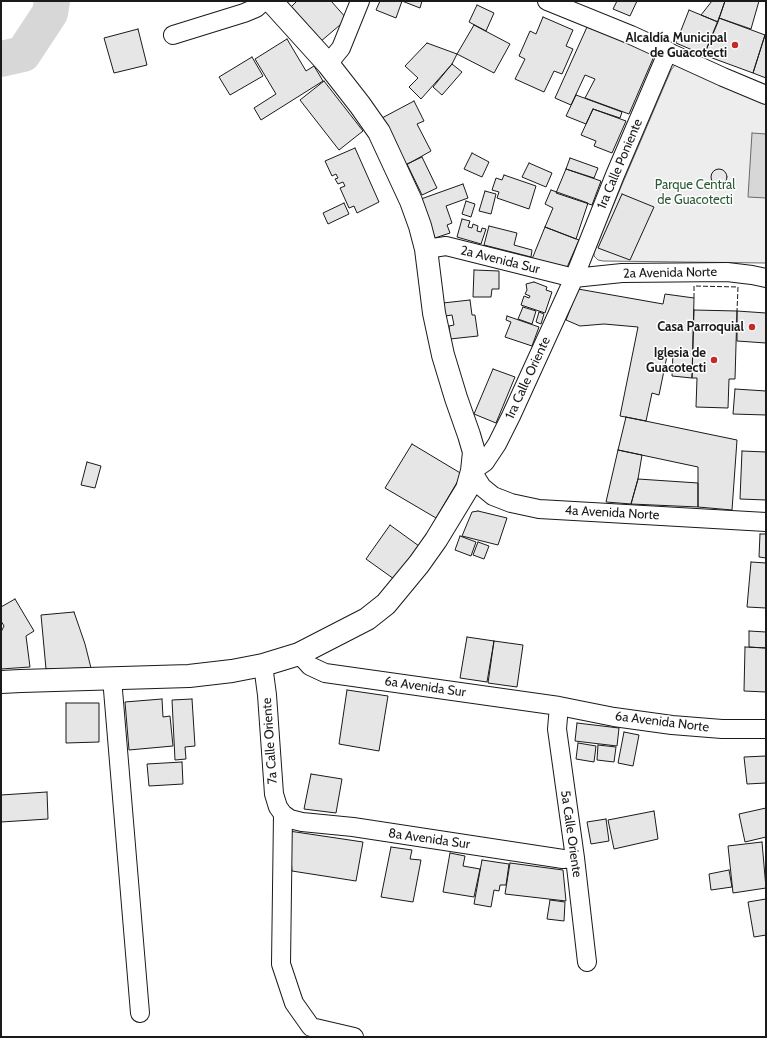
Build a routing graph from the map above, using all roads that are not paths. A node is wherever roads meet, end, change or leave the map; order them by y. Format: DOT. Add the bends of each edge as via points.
graph roads {
  1 [pos="264,1"];
  2 [pos="270,1"];
  3 [pos="360,1"];
  4 [pos="547,1"];
  5 [pos="174,35"];
  6 [pos="668,51"];
  7 [pos="328,64"];
  8 [pos="766,95"];
  9 [pos="426,249"];
  10 [pos="574,278"];
  11 [pos="766,278"];
  12 [pos="472,471"];
  13 [pos="766,522"];
  14 [pos="299,654"];
  15 [pos="263,665"];
  16 [pos="112,678"];
  17 [pos="1,682"];
  18 [pos="558,706"];
  19 [pos="766,729"];
  20 [pos="283,814"];
  21 [pos="575,858"];
  22 [pos="587,962"];
  23 [pos="140,1013"];
  24 [pos="354,1037"];
  1 -- 5 [label="street" via="244,13"];
  2 -- 7 [label="street"];
  3 -- 7 [label="street" via="341,48"];
  4 -- 6 [label="street"];
  6 -- 8 [label="street"];
  6 -- 10 [label="street, 1ra Calle Poniente"];
  7 -- 9 [label="street" via="379,132 411,201"];
  9 -- 10 [label="street, 2a Avenida Sur" via="446,246"];
  9 -- 12 [label="street" via="434,313 443,355 474,452"];
  10 -- 11 [label="street, 2a Avenida Norte" via="622,273 727,272"];
  10 -- 12 [label="street, 1ra Calle Oriente" via="497,444 485,462"];
  12 -- 13 [label="street, 4a Avenida Norte" via="482,487 493,496 540,509"];
  12 -- 14 [label="street" via="467,489 436,540 386,604 367,619"];
  14 -- 15 [label="street"];
  14 -- 18 [label="street, 6a Avenida Sur" via="310,666 325,673"];
  15 -- 16 [label="street" via="189,676"];
  15 -- 20 [label="street, 7a Calle Oriente" via="274,794"];
  16 -- 17 [label="street"];
  16 -- 23 [label="street"];
  18 -- 19 [label="street, 6a Avenida Norte" via="672,725"];
  18 -- 21 [label="street, 5a Calle Oriente" via="557,729"];
  20 -- 21 [label="street, 8a Avenida Sur" via="302,822 562,859"];
  20 -- 24 [label="street" via="281,964 294,1003 311,1027"];
  21 -- 22 [label="street, 5a Calle Oriente"];
}
